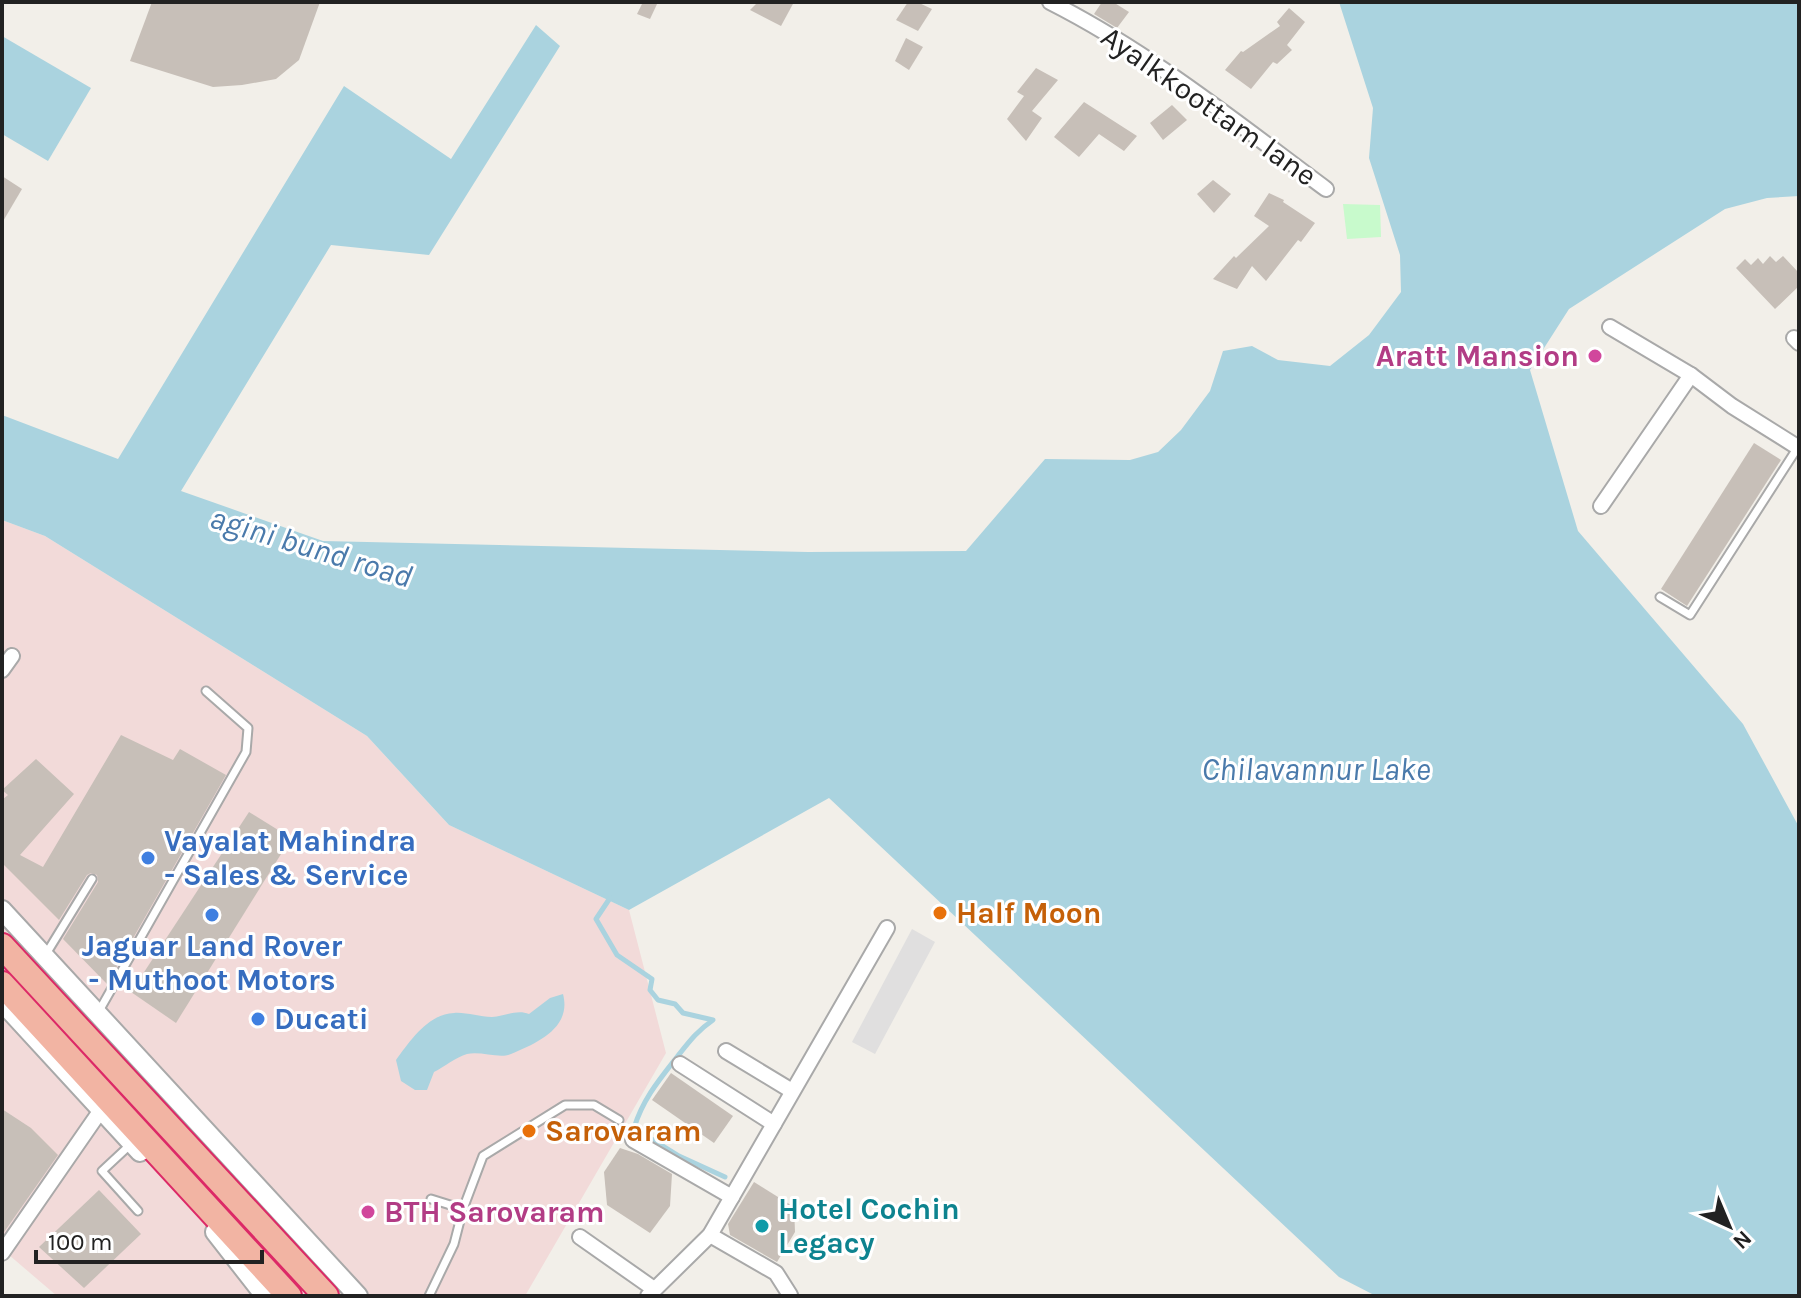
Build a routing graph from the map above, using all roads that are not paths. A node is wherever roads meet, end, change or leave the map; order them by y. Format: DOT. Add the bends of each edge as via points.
graph roads {
  1 [pos="1050,2"];
  2 [pos="1326,189"];
  3 [pos="1610,327"];
  4 [pos="1691,375"];
  5 [pos="1799,447"];
  6 [pos="1601,506"];
  7 [pos="1660,597"];
  8 [pos="12,656"];
  9 [pos="2,670"];
  10 [pos="206,691"];
  11 [pos="92,879"];
  12 [pos="2,910"];
  13 [pos="887,928"];
  14 [pos="2,946"];
  15 [pos="45,956"];
  16 [pos="2,984"];
  17 [pos="2,1002"];
  18 [pos="98,1013"];
  19 [pos="726,1051"];
  20 [pos="680,1064"];
  21 [pos="792,1091"];
  22 [pos="101,1110"];
  23 [pos="619,1120"];
  24 [pos="774,1124"];
  25 [pos="633,1140"];
  26 [pos="132,1143"];
  27 [pos="191,1150"];
  28 [pos="172,1169"];
  29 [pos="732,1197"];
  30 [pos="431,1199"];
  31 [pos="463,1209"];
  32 [pos="138,1211"];
  33 [pos="710,1235"];
  34 [pos="580,1237"];
  35 [pos="2,1253"];
  36 [pos="256,1292"];
  37 [pos="651,1293"];
  38 [pos="790,1295"];
  39 [pos="289,1296"];
  40 [pos="326,1296"];
  41 [pos="358,1296"];
  42 [pos="429,1296"];
  1 -- 2 [label="street, Ayalkkoottam lane" via="1099,27"];
  3 -- 4 [label="street"];
  4 -- 5 [label="street"];
  4 -- 6 [label="street"];
  5 -- 7 [label="lane" via="1690,615"];
  8 -- 9 [label="street"];
  10 -- 18 [label="lane" via="248,728 246,752"];
  11 -- 15 [label="lane"];
  12 -- 15 [label="street"];
  13 -- 21 [label="street"];
  14 -- 27 [label="highway"];
  15 -- 18 [label="street"];
  16 -- 28 [label="highway"];
  17 -- 22 [label="street"];
  18 -- 41 [label="street"];
  19 -- 21 [label="street"];
  20 -- 24 [label="street"];
  21 -- 24 [label="street"];
  22 -- 26 [label="street"];
  22 -- 35 [label="street"];
  23 -- 31 [label="lane" via="594,1105 565,1105 483,1156"];
  24 -- 29 [label="street"];
  25 -- 29 [label="street"];
  26 -- 32 [label="lane" via="102,1171"];
  26 -- 36 [label="street" via="229,1249"];
  27 -- 28 [label="highway"];
  27 -- 40 [label="highway"];
  28 -- 39 [label="highway"];
  29 -- 33 [label="street"];
  30 -- 31 [label="lane"];
  31 -- 42 [label="lane" via="448,1259"];
  33 -- 37 [label="street"];
  33 -- 38 [label="street" via="776,1273"];
  34 -- 37 [label="street"];
}
